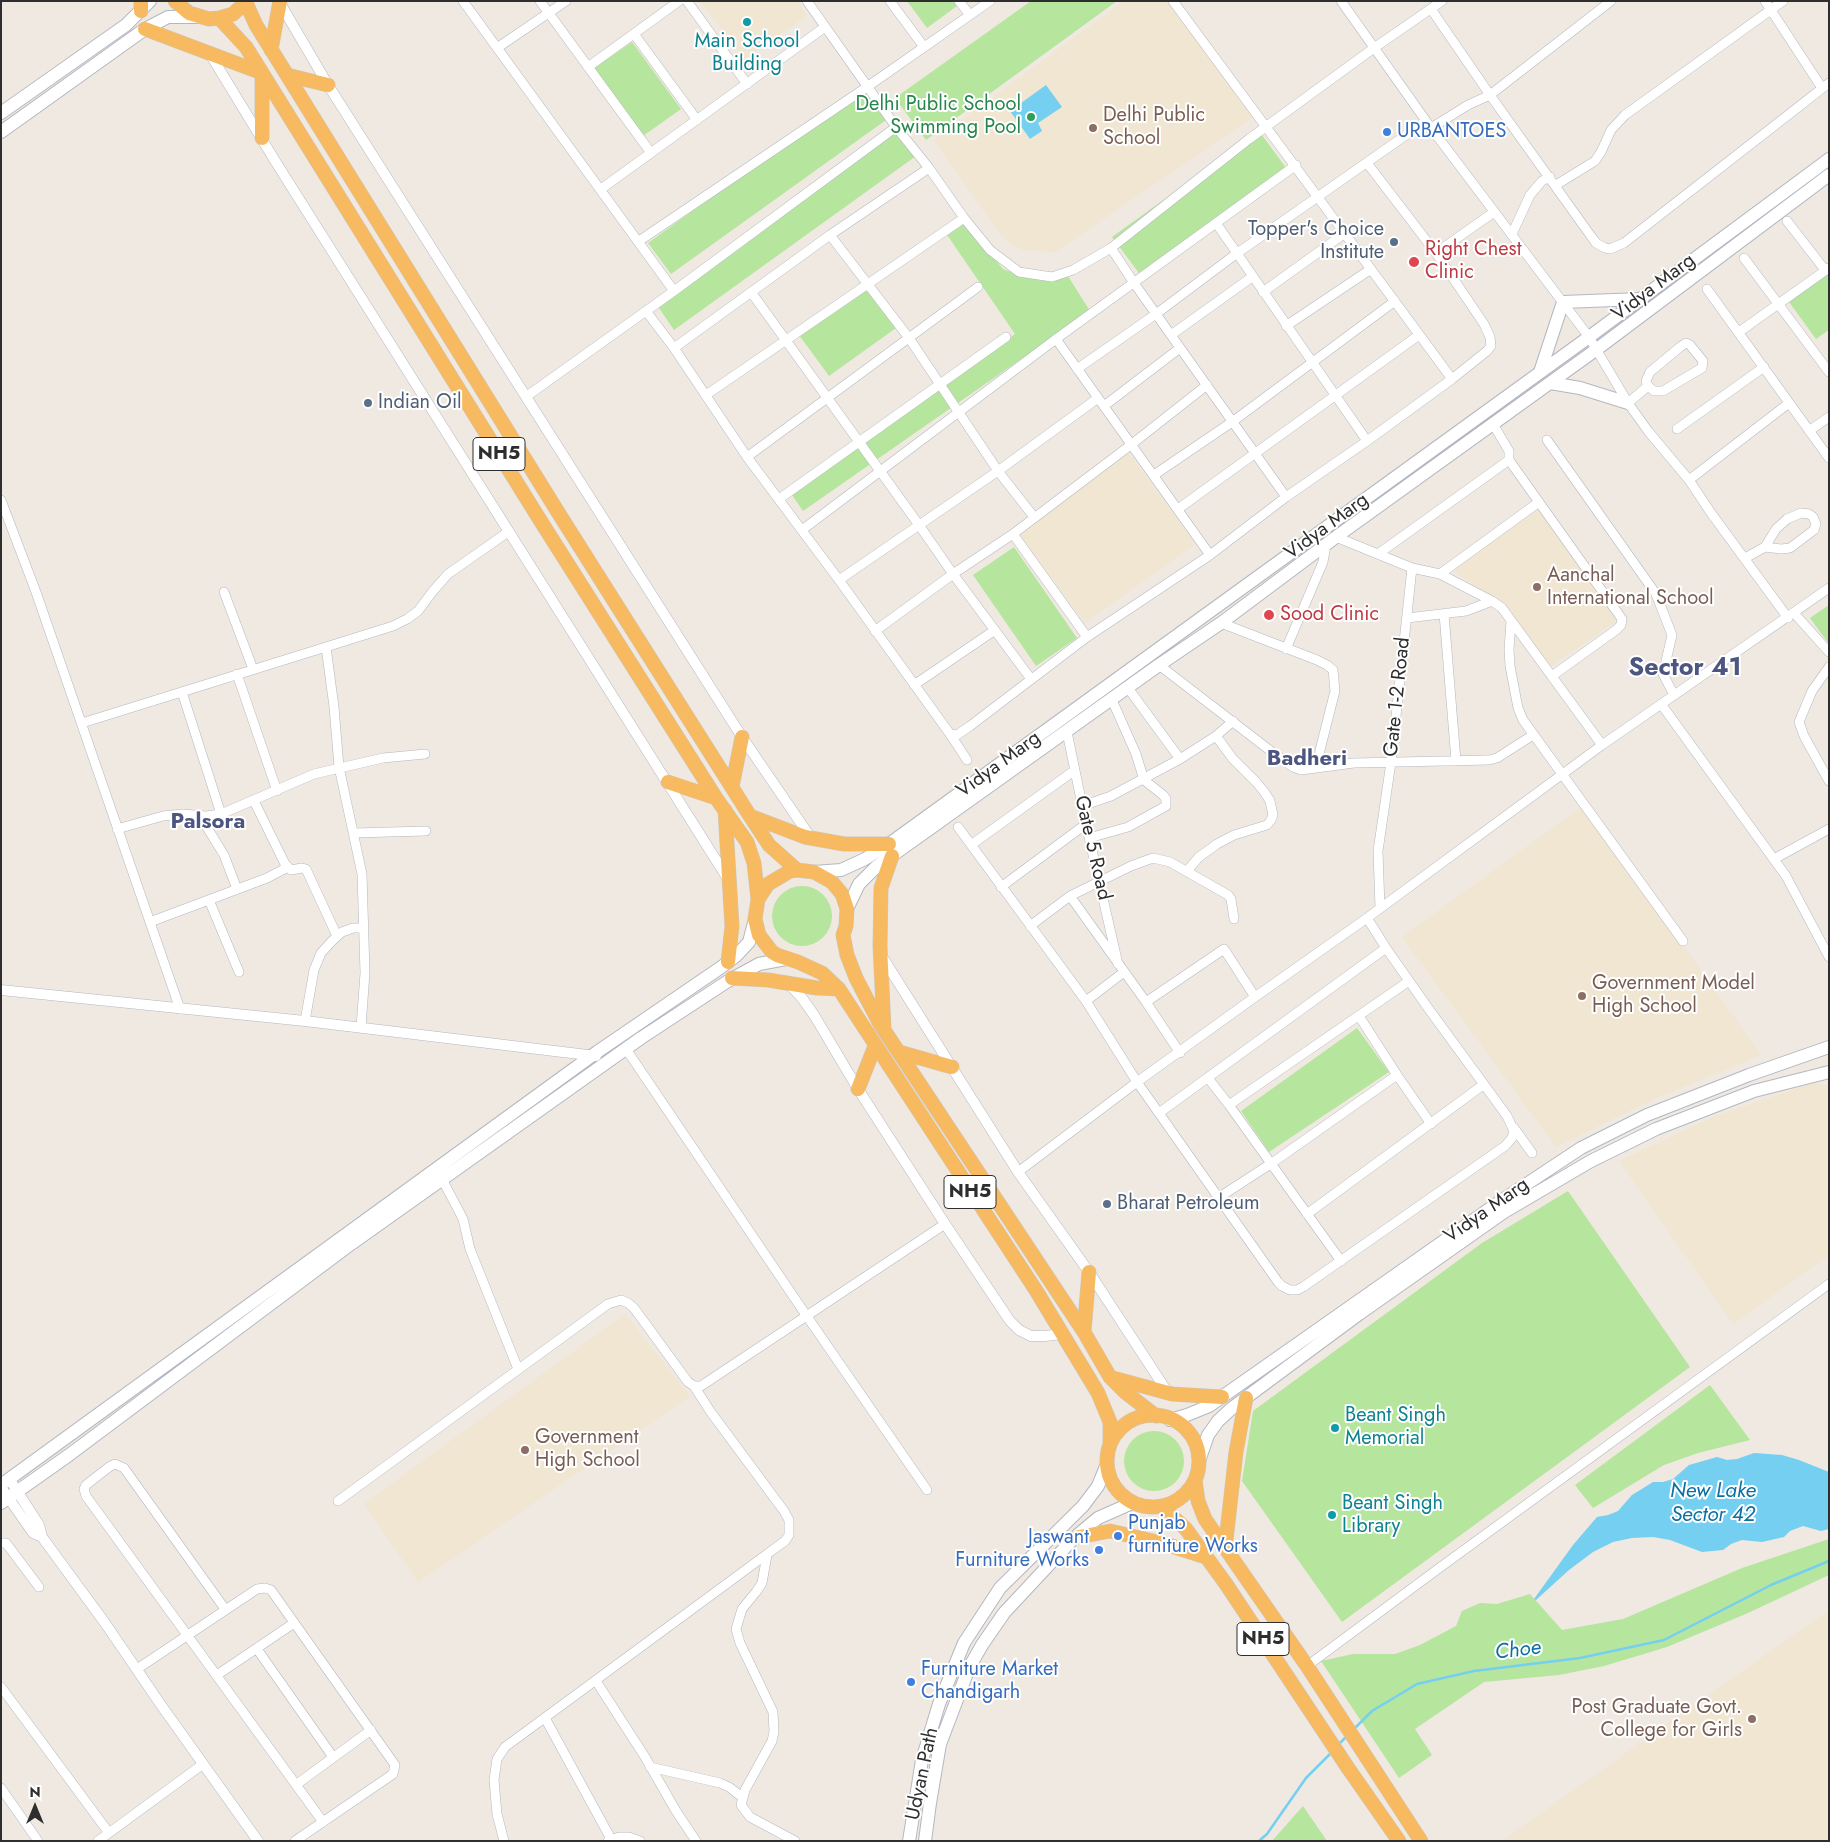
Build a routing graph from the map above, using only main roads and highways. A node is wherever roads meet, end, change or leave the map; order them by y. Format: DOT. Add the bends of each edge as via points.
graph roads {
  1 [pos="175,1"];
  2 [pos="247,2"];
  3 [pos="280,2"];
  4 [pos="144,5"];
  5 [pos="200,18"];
  6 [pos="218,18"];
  7 [pos="145,29"];
  8 [pos="271,50"];
  9 [pos="262,73"];
  10 [pos="287,75"];
  11 [pos="328,85"];
  12 [pos="1,113"];
  13 [pos="1,132"];
  14 [pos="262,138"];
  15 [pos="1829,159"];
  16 [pos="1829,175"];
  17 [pos="1640,299"];
  18 [pos="1540,372"];
  19 [pos="1550,383"];
  20 [pos="1628,403"];
  21 [pos="742,738"];
  22 [pos="668,782"];
  23 [pos="732,787"];
  24 [pos="716,798"];
  25 [pos="725,810"];
  26 [pos="750,816"];
  27 [pos="891,850"];
  28 [pos="797,870"];
  29 [pos="814,872"];
  30 [pos="758,899"];
  31 [pos="847,909"];
  32 [pos="755,919"];
  33 [pos="792,961"];
  34 [pos="728,962"];
  35 [pos="732,978"];
  36 [pos="839,989"];
  37 [pos="885,1031"];
  38 [pos="875,1046"];
  39 [pos="1829,1048"];
  40 [pos="899,1052"];
  41 [pos="952,1067"];
  42 [pos="1829,1072"];
  43 [pos="858,1089"];
  44 [pos="1089,1272"];
  45 [pos="1084,1332"];
  46 [pos="1110,1377"];
  47 [pos="1222,1396"];
  48 [pos="1246,1398"];
  49 [pos="1156,1416"];
  50 [pos="1170,1420"];
  51 [pos="1110,1444"];
  52 [pos="1200,1461"];
  53 [pos="1107,1464"];
  54 [pos="1195,1480"];
  55 [pos="4,1484"];
  56 [pos="9,1498"];
  57 [pos="1132,1503"];
  58 [pos="1161,1506"];
  59 [pos="1074,1538"];
  60 [pos="1225,1549"];
  61 [pos="1206,1557"];
  62 [pos="909,1841"];
  63 [pos="925,1841"];
  64 [pos="1399,1841"];
  65 [pos="1421,1841"];
  1 -- 5 [label="highway"];
  2 -- 6 [label="highway, NH5" via="233,14"];
  2 -- 8 [label="highway, NH5"];
  3 -- 8 [label="highway"];
  4 -- 12 [label="main road" via="97,46"];
  5 -- 6 [label="highway, NH5"];
  5 -- 7 [label="main road" via="168,17"];
  6 -- 9 [label="highway, NH5" via="246,47"];
  7 -- 9 [label="highway"];
  7 -- 13 [label="main road"];
  8 -- 10 [label="highway, NH5"];
  9 -- 14 [label="highway"];
  9 -- 24 [label="highway, NH5"];
  10 -- 11 [label="highway"];
  10 -- 23 [label="highway, NH5"];
  15 -- 17 [label="main road, Vidya Marg"];
  16 -- 19 [label="main road, Vidya Marg"];
  17 -- 18 [label="main road, Vidya Marg"];
  17 -- 18 [label="main road" via="1563,302"];
  18 -- 27 [label="main road, Vidya Marg"];
  19 -- 20 [label="main road" via="1580,388"];
  19 -- 27 [label="main road, Vidya Marg" via="1221,623 1067,732"];
  21 -- 23 [label="highway"];
  22 -- 24 [label="highway"];
  23 -- 26 [label="highway, NH5"];
  24 -- 25 [label="highway, NH5"];
  25 -- 30 [label="highway, NH5" via="747,842 754,863"];
  25 -- 34 [label="highway" via="732,926"];
  26 -- 27 [label="highway" via="812,838"];
  26 -- 28 [label="highway, NH5" via="769,845"];
  27 -- 29 [label="main road, Vidya Marg" via="841,870"];
  27 -- 31 [label="main road, Vidya Marg" via="859,884"];
  27 -- 37 [label="highway" via="881,888 880,954"];
  28 -- 29 [label="highway"];
  28 -- 30 [label="highway" via="768,884"];
  29 -- 31 [label="highway" via="832,882 842,894"];
  30 -- 32 [label="highway, NH5"];
  31 -- 37 [label="highway, NH5 / NH5" via="843,934 847,955"];
  32 -- 33 [label="highway, NH5" via="759,935 772,952"];
  32 -- 34 [label="main road" via="750,942"];
  33 -- 35 [label="main road" via="759,964"];
  33 -- 36 [label="highway, NH5" via="822,974"];
  34 -- 55 [label="main road" via="595,1054"];
  35 -- 36 [label="highway"];
  35 -- 56 [label="main road" via="603,1065 351,1244"];
  36 -- 38 [label="highway, NH5"];
  37 -- 40 [label="highway, NH5 / NH5"];
  38 -- 43 [label="highway"];
  38 -- 51 [label="highway, NH5" via="1098,1393 1110,1422"];
  39 -- 47 [label="main road, Vidya Marg" via="1647,1115 1581,1148"];
  40 -- 41 [label="highway"];
  40 -- 45 [label="highway, NH5 / NH5"];
  42 -- 48 [label="main road, Vidya Marg" via="1754,1091 1656,1129 1592,1161 1504,1212"];
  44 -- 45 [label="highway"];
  45 -- 46 [label="highway, NH5 / NH5"];
  46 -- 47 [label="highway" via="1168,1393"];
  46 -- 49 [label="highway, NH5 / NH5"];
  47 -- 50 [label="main road, Vidya Marg" via="1209,1406"];
  48 -- 52 [label="main road, Vidya Marg" via="1218,1421 1208,1435"];
  48 -- 60 [label="highway"];
  49 -- 50 [label="highway, NH5"];
  49 -- 51 [label="highway, NH5" via="1142,1416 1120,1428"];
  50 -- 52 [label="highway, NH5" via="1184,1427 1194,1439"];
  51 -- 53 [label="highway, NH5"];
  52 -- 54 [label="highway, NH5"];
  53 -- 57 [label="highway" via="1111,1480"];
  53 -- 62 [label="main road, Udyan Path" via="1098,1486 1000,1588 964,1643 939,1704 922,1760"];
  54 -- 58 [label="highway, NH5" via="1176,1501"];
  54 -- 60 [label="highway, NH5 / NH5" via="1204,1519"];
  57 -- 58 [label="highway, NH5"];
  57 -- 59 [label="main road, Udyan Path" via="1098,1518"];
  58 -- 61 [label="highway, NH5 / NH5" via="1186,1529"];
  59 -- 61 [label="highway" via="1110,1531"];
  59 -- 63 [label="main road, Udyan Path" via="1004,1613 969,1668 940,1744"];
  60 -- 65 [label="highway, NH5 / NH5" via="1307,1666"];
  61 -- 64 [label="highway, NH5 / NH5"];
}
